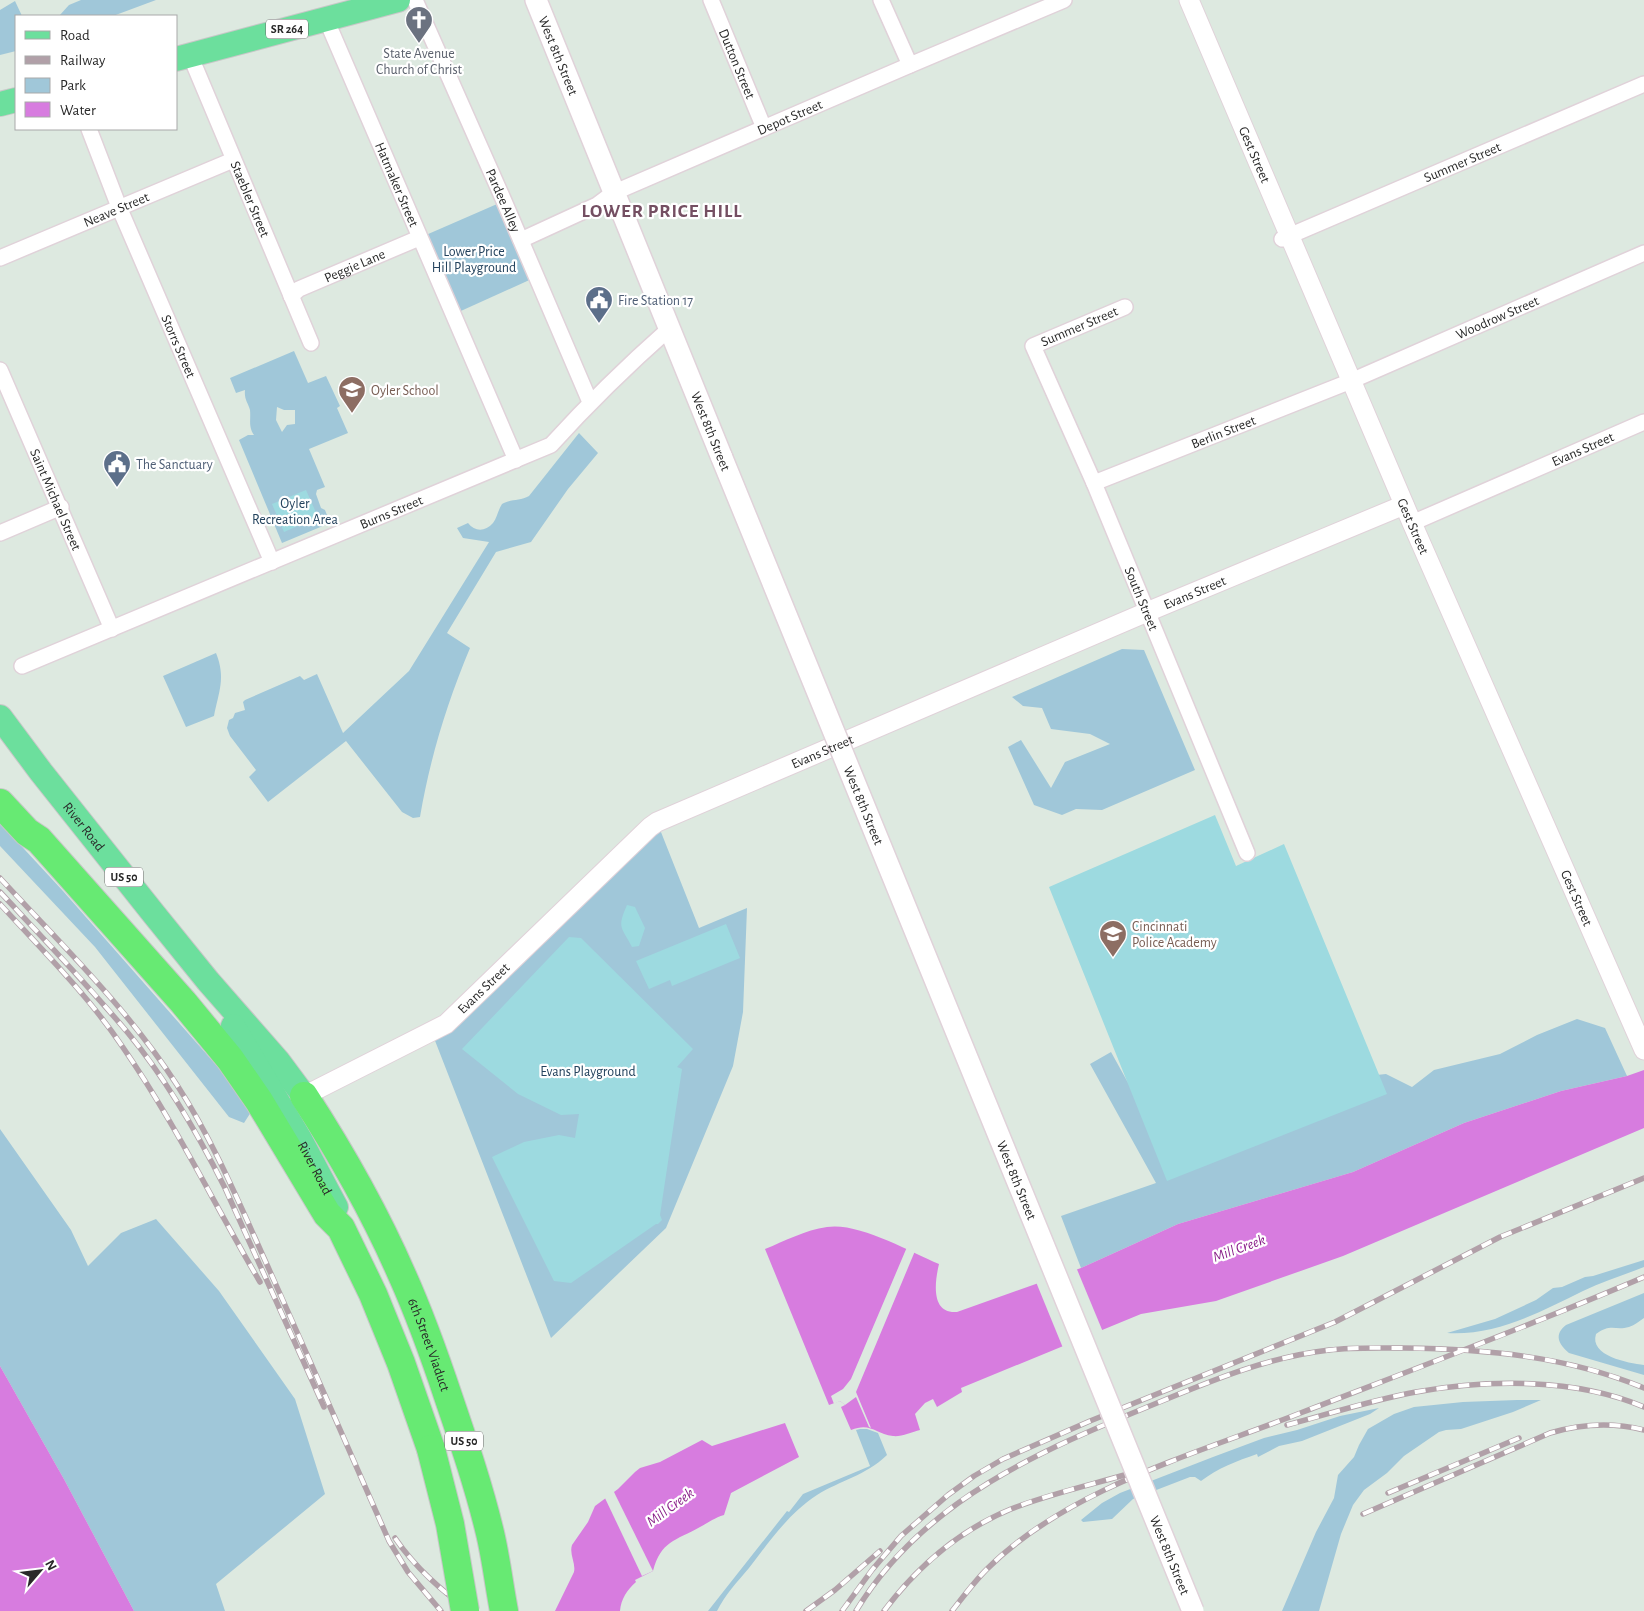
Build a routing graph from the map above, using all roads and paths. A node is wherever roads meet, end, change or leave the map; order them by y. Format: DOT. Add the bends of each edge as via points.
graph roads {
  1 [pos="398,0"];
  2 [pos="415,0"];
  3 [pos="536,0"];
  4 [pos="711,0"];
  5 [pos="881,0"];
  6 [pos="1064,0"];
  7 [pos="1189,0"];
  8 [pos="326,19"];
  9 [pos="183,57"];
  10 [pos="910,64"];
  11 [pos="1644,84"];
  12 [pos="15,100"];
  13 [pos="0,104"];
  14 [pos="764,128"];
  15 [pos="89,130"];
  16 [pos="233,160"];
  17 [pos="613,193"];
  18 [pos="119,207"];
  19 [pos="420,238"];
  20 [pos="1286,238"];
  21 [pos="521,240"];
  22 [pos="1644,253"];
  23 [pos="0,258"];
  24 [pos="291,296"];
  25 [pos="1125,306"];
  26 [pos="673,336"];
  27 [pos="311,343"];
  28 [pos="1033,346"];
  29 [pos="0,370"];
  30 [pos="1351,381"];
  31 [pos="590,402"];
  32 [pos="1644,422"];
  33 [pos="516,460"];
  34 [pos="1094,483"];
  35 [pos="1404,505"];
  36 [pos="60,507"];
  37 [pos="1412,522"];
  38 [pos="0,533"];
  39 [pos="272,562"];
  40 [pos="1147,612"];
  41 [pos="112,629"];
  42 [pos="22,666"];
  43 [pos="3,718"];
  44 [pos="0,788"];
  45 [pos="0,803"];
  46 [pos="39,840"];
  47 [pos="1246,853"];
  48 [pos="208,981"];
  49 [pos="1644,1050"];
  50 [pos="304,1096"];
  51 [pos="323,1195"];
  52 [pos="465,1611"];
  53 [pos="504,1611"];
  54 [pos="1193,1611"];
  1 -- 8 [label="main road, SR 264"];
  2 -- 21 [label="street, Pardee Alley"];
  3 -- 17 [label="main road, West 8th Street"];
  4 -- 14 [label="street, Dutton Street"];
  5 -- 10 [label="street"];
  6 -- 10 [label="street, Depot Street"];
  7 -- 20 [label="street, Gest Street"];
  8 -- 9 [label="main road, SR 264"];
  8 -- 19 [label="street, Hatmaker Street"];
  9 -- 16 [label="street, Staebler Street"];
  10 -- 14 [label="street, Depot Street"];
  11 -- 20 [label="street, Summer Street"];
  12 -- 13 [label="main road"];
  14 -- 17 [label="street, Depot Street"];
  15 -- 18 [label="street, Storrs Street"];
  16 -- 18 [label="street, Neave Street"];
  16 -- 24 [label="street, Staebler Street"];
  17 -- 21 [label="street, Depot Street" via="597,205"];
  17 -- 26 [label="main road, West 8th Street"];
  18 -- 23 [label="street, Neave Street"];
  18 -- 39 [label="street, Storrs Street"];
  19 -- 24 [label="street, Peggie Lane" via="300,289"];
  19 -- 33 [label="street, Hatmaker Street"];
  20 -- 30 [label="street, Gest Street"];
  21 -- 31 [label="street, Pardee Alley"];
  22 -- 30 [label="street, Woodrow Street"];
  24 -- 27 [label="street, Staebler Street"];
  25 -- 28 [label="street, Summer Street"];
  26 -- 31 [label="street, Burns Street" via="617,375"];
  26 -- 54 [label="main road, West 8th Street, bridge"];
  28 -- 34 [label="street, South Street"];
  29 -- 36 [label="street, Saint Michael Street"];
  30 -- 34 [label="street, Berlin Street"];
  30 -- 35 [label="street, Gest Street"];
  31 -- 33 [label="street, Burns Street" via="550,445"];
  32 -- 37 [label="street, Evans Street"];
  33 -- 39 [label="street, Burns Street"];
  34 -- 40 [label="street, South Street"];
  35 -- 37 [label="street, Gest Street"];
  35 -- 40 [label="street, Evans Street"];
  36 -- 38 [label="street"];
  36 -- 41 [label="street, Saint Michael Street"];
  37 -- 49 [label="street, Gest Street"];
  39 -- 41 [label="street, Burns Street"];
  40 -- 47 [label="street, South Street"];
  40 -- 50 [label="street, Evans Street" via="657,822 446,1024"];
  41 -- 42 [label="street, Burns Street"];
  43 -- 48 [label="main road, River Road / US 50" via="95,841"];
  44 -- 46 [label="highway" via="35,829"];
  45 -- 46 [label="highway"];
  46 -- 51 [label="highway" via="230,1059"];
  48 -- 50 [label="main road, River Road / US 50"];
  48 -- 51 [label="main road, River Road / US 50"];
  50 -- 53 [label="highway, 6th Street Viaduct / US 50" via="333,1140 378,1224 424,1329 470,1459 490,1534"];
  51 -- 52 [label="highway, US 50, bridge" via="327,1214 341,1228 373,1294 431,1449 450,1524"];
}
